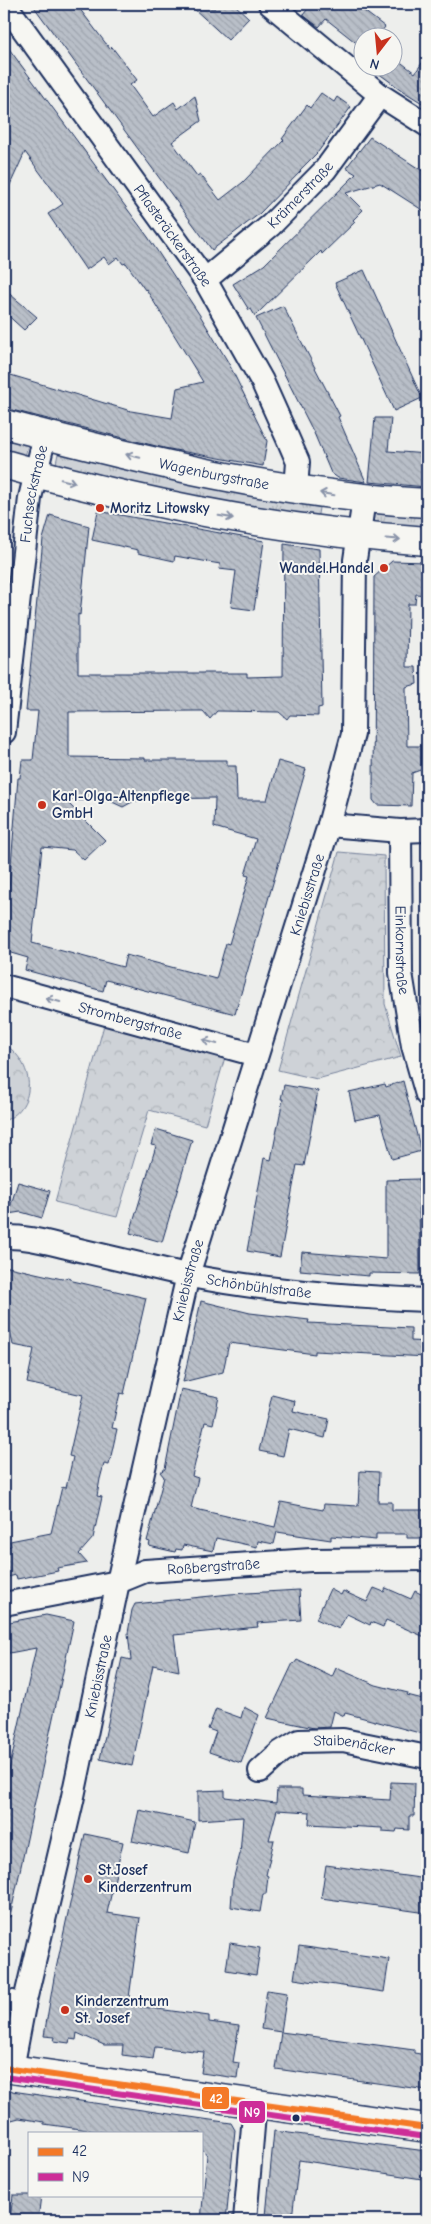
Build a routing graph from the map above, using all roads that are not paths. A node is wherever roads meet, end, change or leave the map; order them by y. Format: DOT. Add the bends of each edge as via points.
graph roads {
  1 [pos="5,4"];
  2 [pos="270,4"];
  3 [pos="380,95"];
  4 [pos="427,125"];
  5 [pos="205,280"];
  6 [pos="4,424"];
  7 [pos="45,435"];
  8 [pos="4,464"];
  9 [pos="35,474"];
  10 [pos="296,489"];
  11 [pos="364,500"];
  12 [pos="427,503"];
  13 [pos="358,536"];
  14 [pos="427,541"];
  15 [pos="4,732"];
  16 [pos="329,825"];
  17 [pos="427,830"];
  18 [pos="400,831"];
  19 [pos="4,986"];
  20 [pos="420,1046"];
  21 [pos="256,1055"];
  22 [pos="427,1096"];
  23 [pos="4,1237"];
  24 [pos="188,1275"];
  25 [pos="427,1300"];
  26 [pos="427,1559"];
  27 [pos="118,1582"];
  28 [pos="4,1604"];
  29 [pos="427,1757"];
  30 [pos="260,1771"];
  31 [pos="14,2002"];
  32 [pos="8,2068"];
  33 [pos="255,2103"];
  34 [pos="427,2128"];
  35 [pos="245,2220"];
  1 -- 5 [label="street, Pflasteräckerstraße"];
  2 -- 3 [label="street"];
  3 -- 4 [label="street"];
  3 -- 5 [label="street, Krämerstraße" via="326,170 271,225"];
  5 -- 10 [label="street, Pflasteräckerstraße" via="262,381 298,462"];
  6 -- 7 [label="main road, Wagenburgstraße"];
  7 -- 9 [label="street, Fuchseckstraße"];
  10 -- 7 [label="main road, Wagenburgstraße, one-way" via="195,471"];
  8 -- 9 [label="main road"];
  9 -- 13 [label="main road, one-way" via="215,515"];
  9 -- 15 [label="street, Fuchseckstraße"];
  11 -- 10 [label="main road, Wagenburgstraße, one-way"];
  11 -- 12 [label="main road, Wagenburgstraße"];
  11 -- 13 [label="street, Kniebisstraße"];
  13 -- 14 [label="main road, one-way"];
  13 -- 16 [label="street, Kniebisstraße" via="352,734"];
  16 -- 18 [label="street"];
  16 -- 21 [label="street, Kniebisstraße"];
  17 -- 18 [label="street"];
  18 -- 20 [label="street, Einkornstraße" via="401,973"];
  21 -- 19 [label="street, Strombergstraße, one-way"];
  20 -- 22 [label="street, Einkornstraße"];
  21 -- 24 [label="street, Kniebisstraße"];
  23 -- 24 [label="street, Schönbühlstraße" via="15,1236"];
  24 -- 25 [label="street, Schönbühlstraße" via="359,1298"];
  24 -- 27 [label="street, Kniebisstraße"];
  26 -- 27 [label="street, Roßbergstraße" via="311,1560 145,1571"];
  27 -- 28 [label="street, Roßbergstraße"];
  27 -- 31 [label="street, Kniebisstraße" via="72,1801"];
  29 -- 30 [label="street, Staibenäcker" via="343,1740 299,1741"];
  31 -- 32 [label="street, Kniebisstraße"];
  32 -- 33 [label="main road"];
  33 -- 34 [label="main road"];
  33 -- 35 [label="street"];
}
